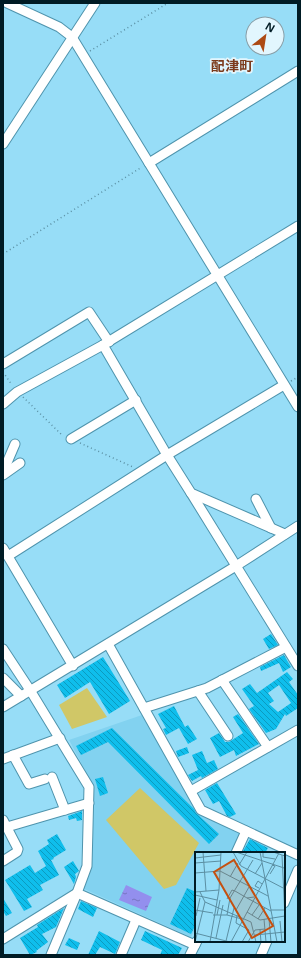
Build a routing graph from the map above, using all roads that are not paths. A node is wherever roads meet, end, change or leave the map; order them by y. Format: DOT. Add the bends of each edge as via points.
graph roads {
  1 [pos="7,3"];
  2 [pos="95,3"];
  3 [pos="72,38"];
  4 [pos="298,71"];
  5 [pos="3,144"];
  6 [pos="149,163"];
  7 [pos="298,226"];
  8 [pos="217,276"];
  9 [pos="106,344"];
  10 [pos="3,364"];
  11 [pos="284,385"];
  12 [pos="136,400"];
  13 [pos="3,404"];
  14 [pos="298,407"];
  15 [pos="71,439"];
  16 [pos="15,444"];
  17 [pos="167,455"];
  18 [pos="20,463"];
  19 [pos="3,474"];
  20 [pos="191,494"];
  21 [pos="256,499"];
  22 [pos="298,526"];
  23 [pos="271,528"];
  24 [pos="285,534"];
  25 [pos="6,552"];
  26 [pos="236,566"];
  27 [pos="108,644"];
  28 [pos="286,647"];
  29 [pos="3,648"];
  30 [pos="73,666"];
  31 [pos="298,666"];
  32 [pos="3,678"];
  33 [pos="222,680"];
  34 [pos="30,690"];
  35 [pos="198,691"];
  36 [pos="21,696"];
  37 [pos="3,707"];
  38 [pos="144,708"];
  39 [pos="298,730"];
  40 [pos="228,736"];
  41 [pos="60,738"];
  42 [pos="268,747"];
  43 [pos="13,755"];
  44 [pos="3,759"];
  45 [pos="191,791"];
  46 [pos="89,803"];
  47 [pos="65,810"];
  48 [pos="5,824"];
  49 [pos="246,831"];
  50 [pos="236,852"];
  51 [pos="298,855"];
  52 [pos="3,861"];
  53 [pos="298,870"];
  54 [pos="77,893"];
  55 [pos="285,900"];
  56 [pos="136,920"];
  57 [pos="3,939"];
  58 [pos="267,942"];
  59 [pos="196,943"];
  60 [pos="54,954"];
  61 [pos="121,955"];
  62 [pos="190,955"];
  63 [pos="261,955"];
  1 -- 3 [label="street" via="59,27"];
  2 -- 3 [label="street"];
  3 -- 5 [label="street"];
  3 -- 6 [label="street"];
  4 -- 6 [label="street"];
  6 -- 8 [label="street"];
  7 -- 8 [label="street"];
  8 -- 9 [label="street"];
  8 -- 11 [label="street"];
  9 -- 10 [label="street" via="89,312"];
  9 -- 12 [label="street"];
  9 -- 13 [label="street" via="17,392"];
  11 -- 14 [label="street"];
  11 -- 17 [label="street"];
  12 -- 15 [label="street"];
  12 -- 17 [label="street"];
  16 -- 19 [label="street"];
  17 -- 20 [label="street"];
  17 -- 25 [label="street"];
  18 -- 19 [label="street"];
  20 -- 23 [label="street"];
  20 -- 26 [label="street"];
  21 -- 23 [label="street"];
  22 -- 24 [label="street"];
  23 -- 24 [label="street"];
  24 -- 26 [label="street"];
  25 -- 30 [label="street"];
  26 -- 27 [label="street"];
  26 -- 28 [label="street"];
  27 -- 30 [label="street"];
  27 -- 38 [label="street"];
  28 -- 31 [label="street"];
  28 -- 33 [label="street"];
  29 -- 34 [label="street"];
  30 -- 34 [label="street"];
  32 -- 36 [label="street"];
  33 -- 35 [label="street"];
  33 -- 42 [label="street"];
  34 -- 36 [label="street"];
  34 -- 41 [label="street"];
  35 -- 38 [label="street"];
  35 -- 40 [label="street"];
  36 -- 37 [label="street"];
  38 -- 45 [label="street"];
  39 -- 42 [label="street"];
  41 -- 43 [label="street"];
  41 -- 46 [label="street" via="89,787"];
  42 -- 45 [label="street"];
  43 -- 44 [label="street"];
  43 -- 47 [label="street" via="29,784 48,778"];
  45 -- 49 [label="street" via="201,810"];
  46 -- 47 [label="street"];
  46 -- 54 [label="street" via="87,866"];
  47 -- 48 [label="street"];
  48 -- 52 [label="street" via="18,848 17,852"];
  49 -- 50 [label="street"];
  49 -- 51 [label="street"];
  53 -- 55 [label="street"];
  54 -- 56 [label="street"];
  54 -- 57 [label="street"];
  54 -- 60 [label="street"];
  56 -- 59 [label="street"];
  56 -- 61 [label="street"];
  58 -- 63 [label="street"];
  59 -- 62 [label="street"];
}
